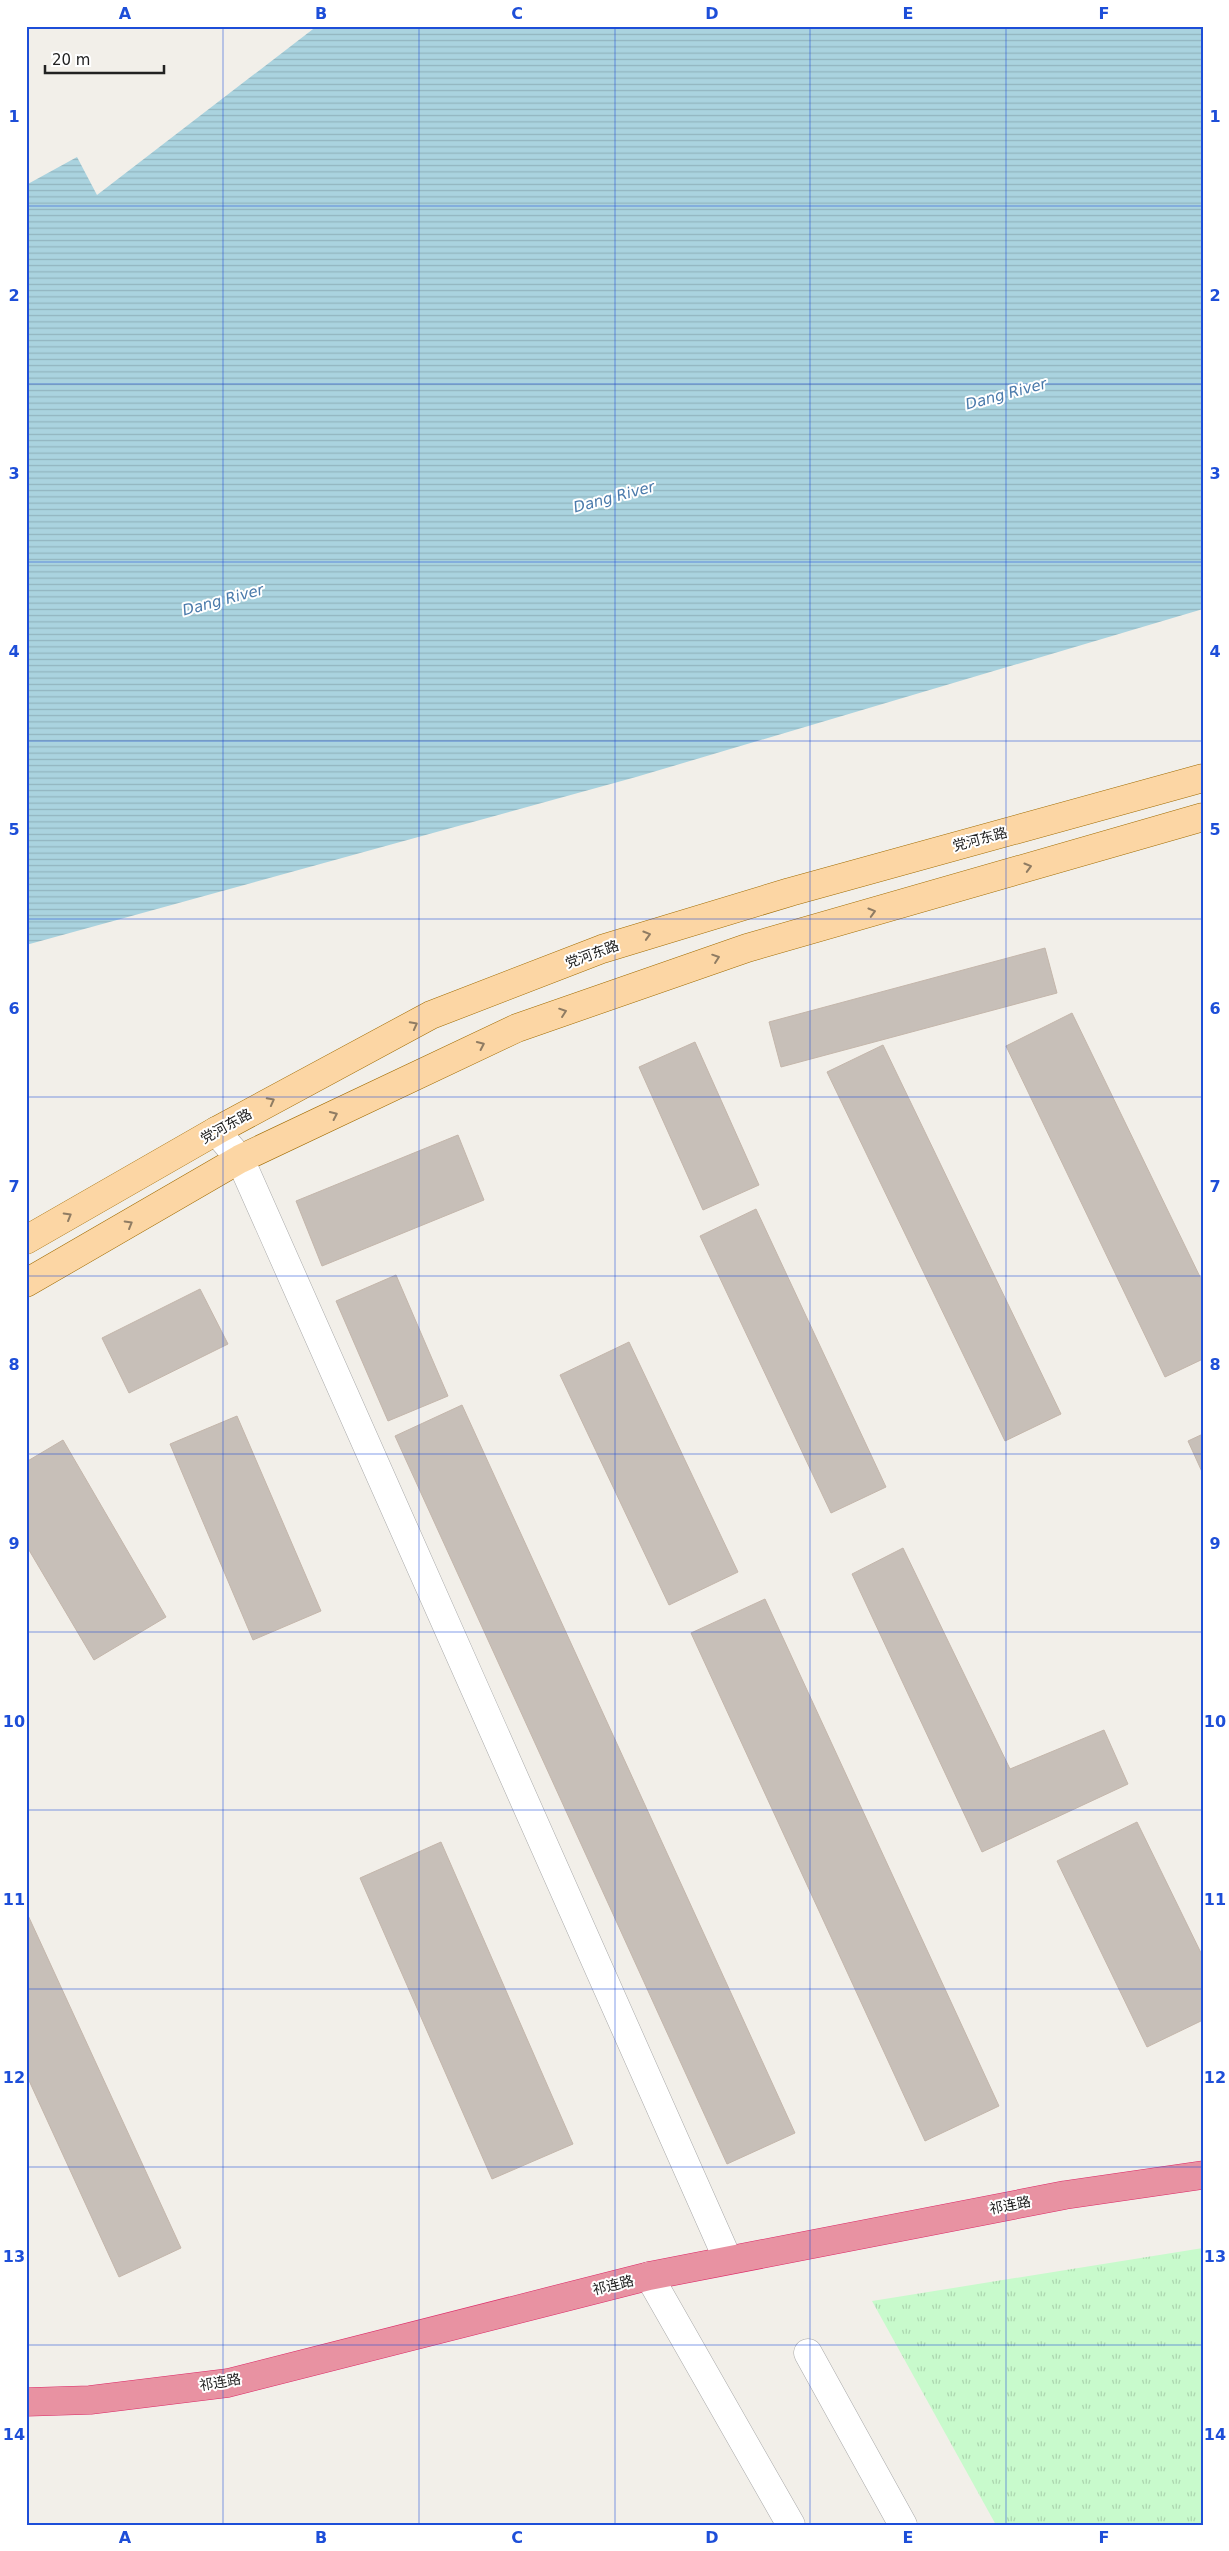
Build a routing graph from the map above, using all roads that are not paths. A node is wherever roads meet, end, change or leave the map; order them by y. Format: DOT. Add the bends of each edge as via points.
graph roads {
  1 [pos="1203,778"];
  2 [pos="1203,817"];
  3 [pos="216,1131"];
  4 [pos="240,1160"];
  5 [pos="26,1240"];
  6 [pos="26,1283"];
  7 [pos="1203,2175"];
  8 [pos="728,2260"];
  9 [pos="649,2276"];
  10 [pos="808,2353"];
  11 [pos="26,2402"];
  12 [pos="790,2525"];
  13 [pos="903,2525"];
  3 -- 1 [label="main road, 党河东路, one-way" via="431,1016 602,949 790,892"];
  4 -- 2 [label="main road, one-way" via="517,1028 747,948"];
  3 -- 4 [label="street"];
  5 -- 3 [label="main road, 党河东路, one-way"];
  6 -- 4 [label="main road, one-way"];
  4 -- 8 [label="street"];
  7 -- 8 [label="highway, 祁连路" via="1065,2195"];
  8 -- 9 [label="highway, 祁连路"];
  9 -- 11 [label="highway, 祁连路" via="228,2383 90,2400"];
  9 -- 12 [label="street"];
  10 -- 13 [label="street"];
}
